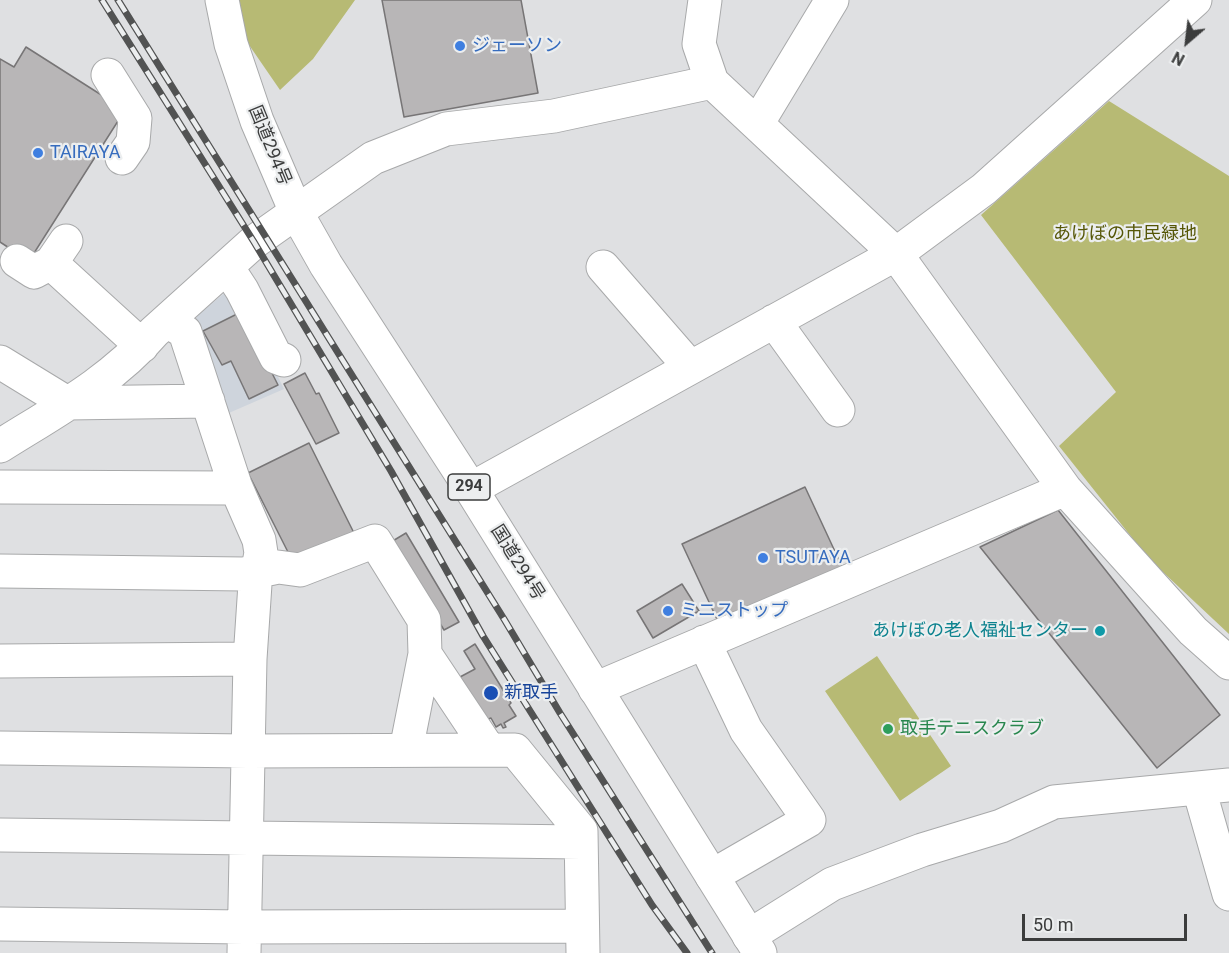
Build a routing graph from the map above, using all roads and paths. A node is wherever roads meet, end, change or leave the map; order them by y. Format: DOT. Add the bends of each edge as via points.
graph roads {
  1 [pos="222,0"];
  2 [pos="705,0"];
  3 [pos="832,0"];
  4 [pos="1195,0"];
  5 [pos="108,75"];
  6 [pos="712,82"];
  7 [pos="757,124"];
  8 [pos="122,158"];
  9 [pos="296,212"];
  10 [pos="896,254"];
  11 [pos="17,261"];
  12 [pos="227,267"];
  13 [pos="603,267"];
  14 [pos="167,321"];
  15 [pos="774,321"];
  16 [pos="142,346"];
  17 [pos="284,360"];
  18 [pos="0,362"];
  19 [pos="690,367"];
  20 [pos="208,401"];
  21 [pos="67,403"];
  22 [pos="838,410"];
  23 [pos="0,446"];
  24 [pos="235,485"];
  25 [pos="0,487"];
  26 [pos="471,489"];
  27 [pos="1065,489"];
  28 [pos="0,571"];
  29 [pos="258,572"];
  30 [pos="704,642"];
  31 [pos="424,654"];
  32 [pos="250,659"];
  33 [pos="0,661"];
  34 [pos="1229,663"];
  35 [pos="595,689"];
  36 [pos="0,748"];
  37 [pos="406,750"];
  38 [pos="489,750"];
  39 [pos="248,751"];
  40 [pos="1214,787"];
  41 [pos="0,836"];
  42 [pos="247,837"];
  43 [pos="581,842"];
  44 [pos="712,876"];
  45 [pos="1229,894"];
  46 [pos="0,924"];
  47 [pos="583,939"];
  48 [pos="244,940"];
  49 [pos="755,945"];
  1 -- 9 [label="main road, 国道294号 / 294" via="231,44 257,121"];
  2 -- 6 [label="main road" via="699,44"];
  3 -- 7 [label="main road"];
  4 -- 10 [label="main road" via="984,189"];
  5 -- 8 [label="main road" via="135,118 133,142"];
  6 -- 7 [label="main road"];
  6 -- 9 [label="main road" via="554,116 446,129 373,158"];
  7 -- 10 [label="main road"];
  9 -- 12 [label="main road"];
  9 -- 26 [label="main road, 国道294号 / 294"];
  10 -- 15 [label="main road"];
  10 -- 27 [label="main road"];
  11 -- 16 [label="main road" via="34,272 58,252"];
  12 -- 14 [label="main road"];
  12 -- 17 [label="main road" via="243,290 276,357"];
  13 -- 19 [label="main road"];
  14 -- 16 [label="main road"];
  14 -- 20 [label="main road" via="185,332"];
  15 -- 19 [label="main road"];
  15 -- 22 [label="main road"];
  16 -- 21 [label="main road" via="90,390"];
  18 -- 21 [label="main road"];
  19 -- 26 [label="main road"];
  20 -- 21 [label="main road"];
  20 -- 24 [label="main road"];
  21 -- 23 [label="main road"];
  24 -- 25 [label="main road"];
  24 -- 29 [label="main road" via="259,540"];
  26 -- 35 [label="main road, 国道294号 / 294"];
  27 -- 30 [label="main road"];
  27 -- 34 [label="main road" via="1193,631"];
  28 -- 29 [label="main road"];
  29 -- 31 [label="main road" via="278,567 300,570 375,541 424,620"];
  29 -- 32 [label="main road"];
  30 -- 35 [label="main road"];
  30 -- 44 [label="main road" via="746,730 809,820"];
  31 -- 37 [label="main road"];
  31 -- 38 [label="main road"];
  32 -- 33 [label="main road"];
  32 -- 39 [label="main road"];
  35 -- 44 [label="main road, 国道294号 / 294"];
  36 -- 39 [label="main road"];
  37 -- 38 [label="main road"];
  37 -- 39 [label="main road"];
  38 -- 43 [label="main road" via="515,750 580,831"];
  39 -- 42 [label="main road"];
  40 -- 45 [label="main road"];
  40 -- 49 [label="main road" via="1054,802 1001,826 832,884"];
  41 -- 42 [label="main road"];
  42 -- 43 [label="main road"];
  42 -- 48 [label="main road"];
  43 -- 47 [label="main road"];
  44 -- 49 [label="main road, 国道294号 / 294"];
  46 -- 48 [label="main road"];
  47 -- 48 [label="main road"];
}
